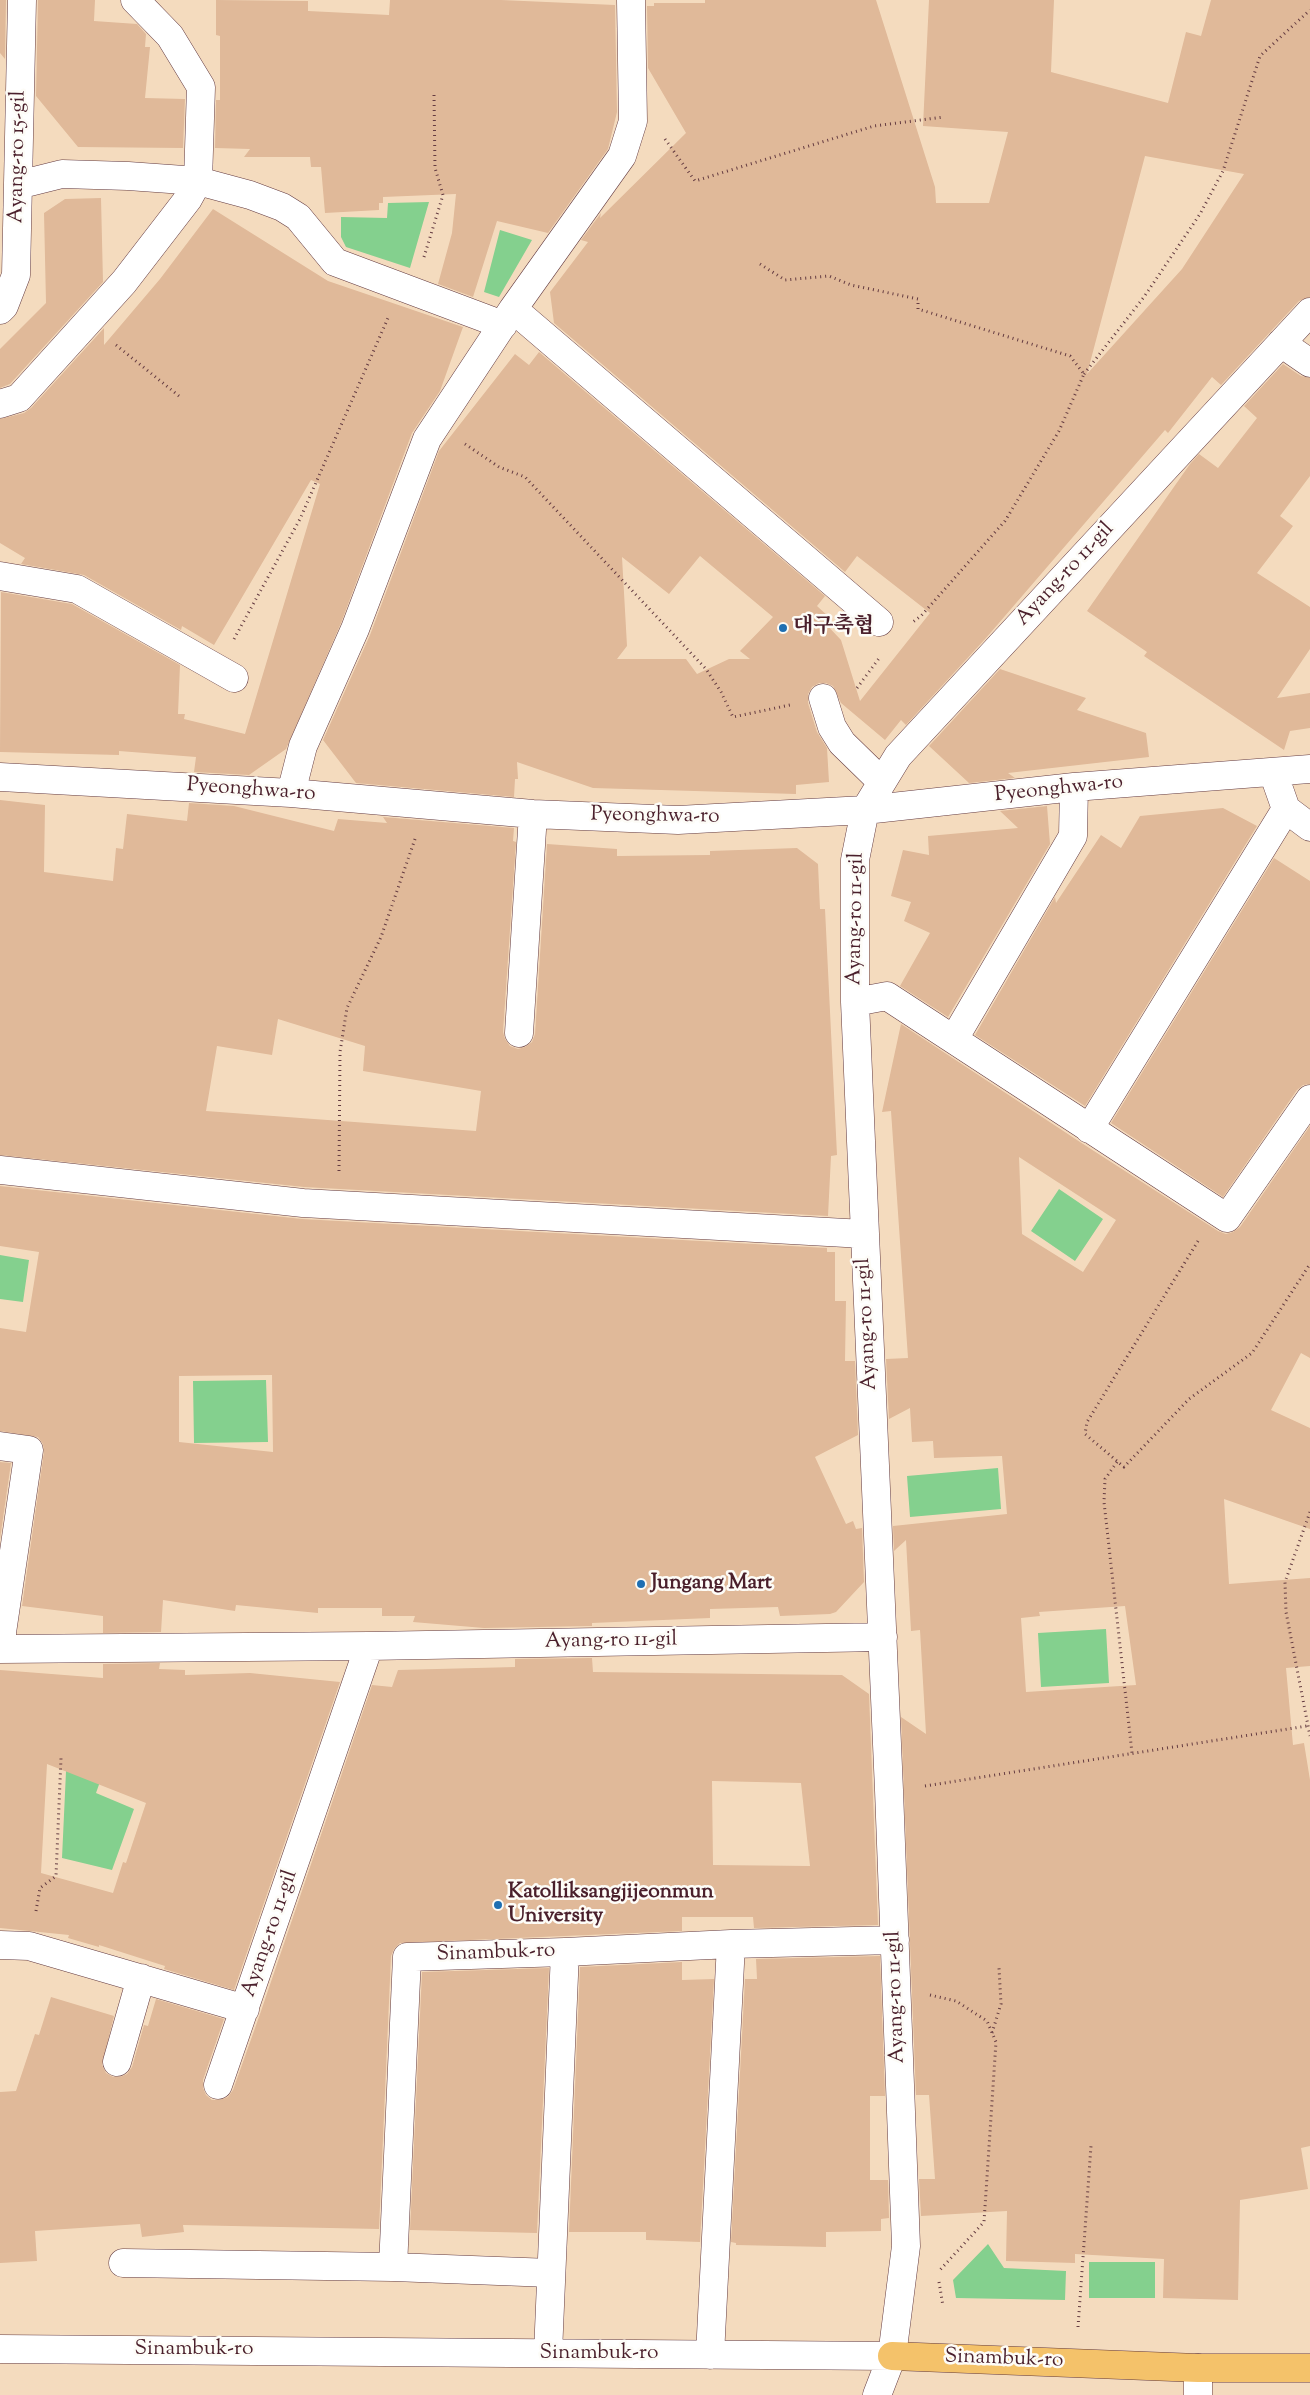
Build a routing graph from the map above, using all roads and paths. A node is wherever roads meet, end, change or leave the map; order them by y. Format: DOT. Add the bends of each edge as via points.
graph roads {
  1 [pos="22,0"];
  2 [pos="135,0"];
  3 [pos="631,0"];
  4 [pos="1310,10"];
  5 [pos="434,94"];
  6 [pos="633,116"];
  7 [pos="944,117"];
  8 [pos="198,181"];
  9 [pos="18,185"];
  10 [pos="760,264"];
  11 [pos="406,289"];
  12 [pos="0,310"];
  13 [pos="1310,312"];
  14 [pos="508,317"];
  15 [pos="88,322"];
  16 [pos="1282,343"];
  17 [pos="1310,363"];
  18 [pos="1084,374"];
  19 [pos="179,396"];
  20 [pos="0,404"];
  21 [pos="437,423"];
  22 [pos="0,576"];
  23 [pos="879,631"];
  24 [pos="225,672"];
  25 [pos="823,698"];
  26 [pos="1310,769"];
  27 [pos="1273,772"];
  28 [pos="0,777"];
  29 [pos="882,782"];
  30 [pos="1074,787"];
  31 [pos="291,793"];
  32 [pos="421,804"];
  33 [pos="865,810"];
  34 [pos="1286,810"];
  35 [pos="533,814"];
  36 [pos="1310,827"];
  37 [pos="856,1002"];
  38 [pos="519,1033"];
  39 [pos="954,1039"];
  40 [pos="1310,1099"];
  41 [pos="1088,1129"];
  42 [pos="0,1170"];
  43 [pos="337,1204"];
  44 [pos="1228,1218"];
  45 [pos="864,1234"];
  46 [pos="1310,1264"];
  47 [pos="0,1446"];
  48 [pos="1117,1462"];
  49 [pos="1310,1512"];
  50 [pos="883,1637"];
  51 [pos="369,1646"];
  52 [pos="0,1647"];
  53 [pos="1307,1726"];
  54 [pos="1310,1736"];
  55 [pos="1132,1753"];
  56 [pos="60,1758"];
  57 [pos="889,1790"];
  58 [pos="895,1940"];
  59 [pos="731,1944"];
  60 [pos="0,1945"];
  61 [pos="29,1946"];
  62 [pos="565,1952"];
  63 [pos="999,1968"];
  64 [pos="140,1978"];
  65 [pos="896,1989"];
  66 [pos="246,2009"];
  67 [pos="992,2034"];
  68 [pos="117,2062"];
  69 [pos="218,2085"];
  70 [pos="1091,2146"];
  71 [pos="123,2263"];
  72 [pos="393,2266"];
  73 [pos="551,2273"];
  74 [pos="943,2306"];
  75 [pos="0,2350"];
  76 [pos="548,2354"];
  77 [pos="710,2355"];
  78 [pos="892,2356"];
  79 [pos="1077,2363"];
  80 [pos="1198,2368"];
  81 [pos="1310,2368"];
  82 [pos="877,2395"];
  83 [pos="1198,2395"];
  1 -- 9 [label="street, Ayang-ro 15-gil"];
  2 -- 8 [label="street" via="170,36 201,87"];
  3 -- 6 [label="street"];
  4 -- 18 [label="path" via="1260,56 1223,171 1200,214 1144,297"];
  5 -- 11 [label="path" via="436,168 443,195"];
  6 -- 7 [label="path" via="654,124 695,181 874,126"];
  6 -- 14 [label="street" via="622,156"];
  8 -- 9 [label="street" via="62,174"];
  8 -- 11 [label="street" via="282,207 298,217 335,262"];
  8 -- 15 [label="street" via="188,199 124,282"];
  9 -- 12 [label="street, Ayang-ro 15-gil" via="16,275"];
  10 -- 18 [label="path" via="785,280 830,276 850,285 918,299 918,309 1070,356"];
  11 -- 14 [label="street"];
  11 -- 24 [label="path" via="393,307 300,519"];
  13 -- 16 [label="street, Ayang-ro 11-gil"];
  14 -- 21 [label="street"];
  14 -- 23 [label="street"];
  15 -- 19 [label="path"];
  15 -- 20 [label="street" via="19,398"];
  16 -- 17 [label="street"];
  16 -- 29 [label="street, Ayang-ro 11-gil" via="898,756"];
  18 -- 23 [label="path" via="1059,431 1005,521 921,616 895,637"];
  21 -- 25 [label="path" via="499,467 525,476 706,669 733,717"];
  21 -- 31 [label="street" via="427,439 355,629 303,746"];
  22 -- 24 [label="street" via="77,589"];
  23 -- 25 [label="path" via="880,659 852,694"];
  25 -- 29 [label="street" via="832,726 842,743"];
  26 -- 27 [label="street, Pyeonghwa-ro"];
  27 -- 30 [label="street, Pyeonghwa-ro"];
  27 -- 34 [label="street"];
  28 -- 31 [label="street, Pyeonghwa-ro"];
  29 -- 33 [label="street, Ayang-ro 11-gil"];
  30 -- 33 [label="street, Pyeonghwa-ro"];
  30 -- 39 [label="street" via="1073,836"];
  31 -- 32 [label="street, Pyeonghwa-ro"];
  32 -- 35 [label="street, Pyeonghwa-ro"];
  32 -- 43 [label="path" via="415,842 381,937 347,1008 340,1052 341,1143"];
  33 -- 35 [label="street, Pyeonghwa-ro" via="678,820"];
  33 -- 37 [label="street, Ayang-ro 11-gil" via="855,860"];
  34 -- 36 [label="street"];
  34 -- 41 [label="street"];
  35 -- 38 [label="street"];
  37 -- 39 [label="street" via="887,996"];
  37 -- 45 [label="street, Ayang-ro 11-gil"];
  39 -- 41 [label="street"];
  40 -- 44 [label="street"];
  41 -- 44 [label="street"];
  42 -- 43 [label="street"];
  43 -- 45 [label="street"];
  44 -- 48 [label="path" via="1206,1229 1086,1422 1085,1434"];
  45 -- 50 [label="street, Ayang-ro 11-gil"];
  46 -- 48 [label="path" via="1252,1353 1189,1399 1124,1467"];
  47 -- 52 [label="street" via="29,1450"];
  48 -- 55 [label="path" via="1104,1479 1104,1502"];
  49 -- 53 [label="path" via="1285,1582 1286,1612"];
  50 -- 51 [label="street, Ayang-ro 11-gil"];
  50 -- 57 [label="street, Ayang-ro 11-gil"];
  51 -- 52 [label="street, Ayang-ro 11-gil"];
  51 -- 66 [label="street, Ayang-ro 11-gil"];
  53 -- 54 [label="path"];
  53 -- 55 [label="path"];
  55 -- 57 [label="path"];
  56 -- 61 [label="path" via="56,1876 40,1888"];
  57 -- 58 [label="street, Ayang-ro 11-gil"];
  58 -- 59 [label="street, Sinambuk-ro"];
  58 -- 65 [label="street, Ayang-ro 11-gil"];
  59 -- 62 [label="street, Sinambuk-ro"];
  59 -- 77 [label="street"];
  60 -- 61 [label="street, Ayang-ro 11-gil"];
  61 -- 64 [label="street, Ayang-ro 11-gil"];
  62 -- 72 [label="street, Sinambuk-ro" via="407,1957"];
  62 -- 73 [label="street"];
  63 -- 67 [label="path" via="1001,2004"];
  64 -- 66 [label="street, Ayang-ro 11-gil"];
  64 -- 68 [label="street"];
  65 -- 67 [label="path" via="956,2001 987,2021"];
  65 -- 78 [label="street, Ayang-ro 11-gil" via="906,2246"];
  66 -- 69 [label="street"];
  67 -- 74 [label="path" via="996,2042 984,2222 937,2273"];
  70 -- 79 [label="path"];
  71 -- 72 [label="street"];
  72 -- 73 [label="street"];
  73 -- 76 [label="street"];
  75 -- 76 [label="street, Sinambuk-ro"];
  76 -- 77 [label="street, Sinambuk-ro"];
  77 -- 78 [label="street, Sinambuk-ro"];
  78 -- 79 [label="main road, Sinambuk-ro"];
  78 -- 82 [label="street, Ayang-ro 11-gil"];
  79 -- 80 [label="main road, Sinambuk-ro"];
  80 -- 81 [label="main road, Sinambuk-ro"];
  80 -- 83 [label="street"];
}
